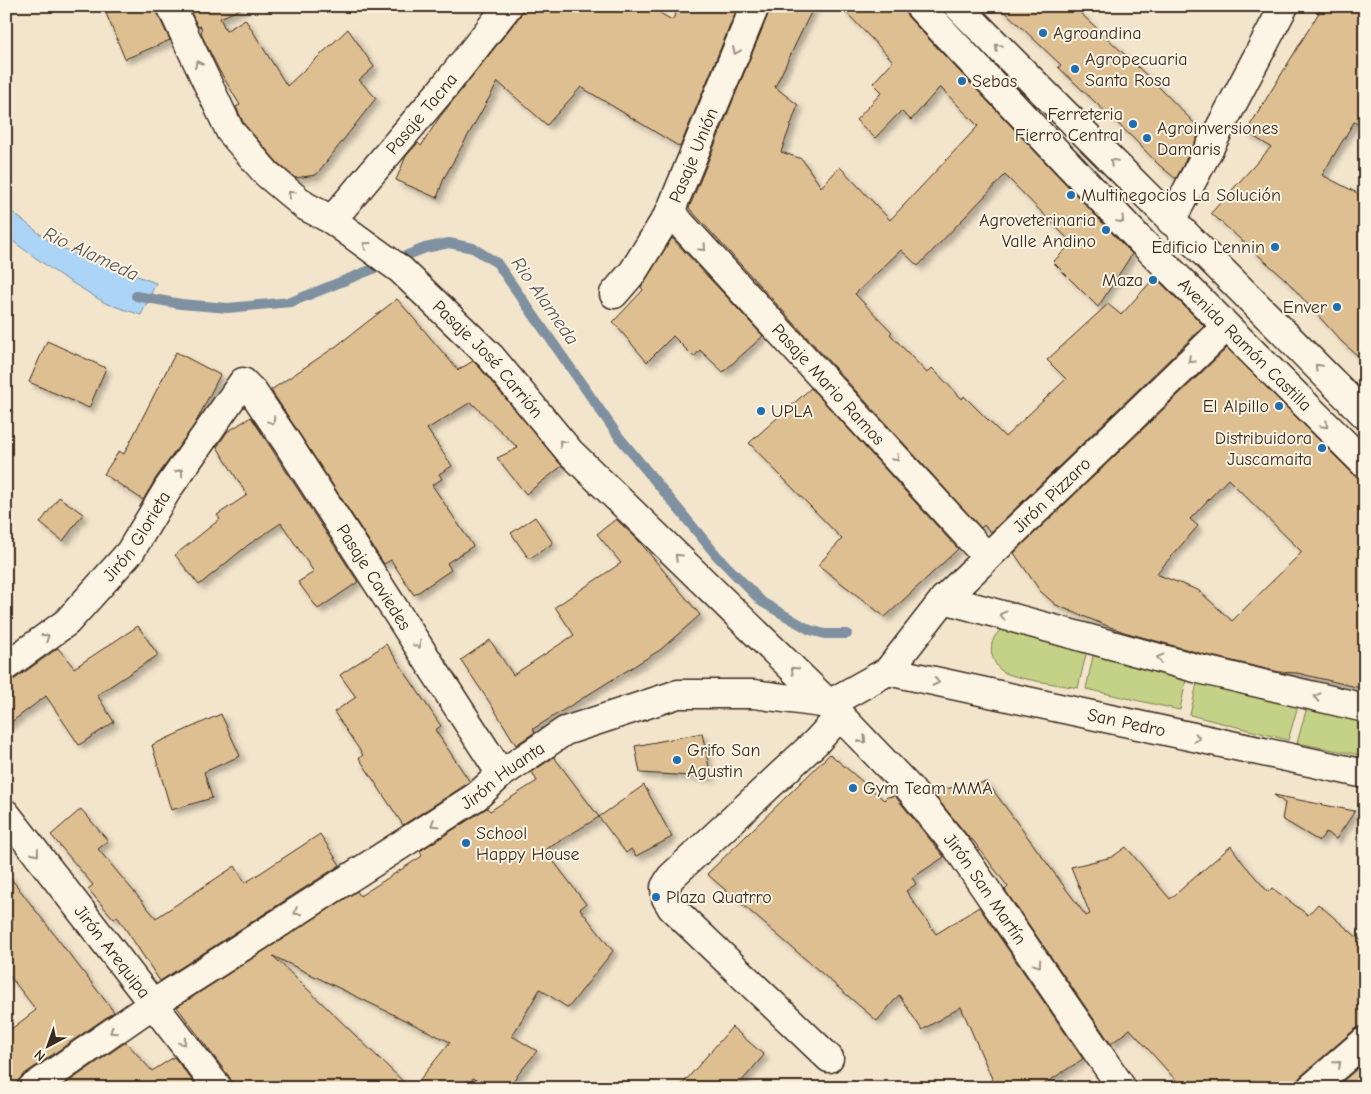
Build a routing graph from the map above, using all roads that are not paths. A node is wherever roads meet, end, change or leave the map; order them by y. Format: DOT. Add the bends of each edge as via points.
graph roads {
  1 [pos="171,6"];
  2 [pos="508,6"];
  3 [pos="755,6"];
  4 [pos="919,6"];
  5 [pos="958,6"];
  6 [pos="1284,6"];
  7 [pos="670,212"];
  8 [pos="332,220"];
  9 [pos="1171,221"];
  10 [pos="614,294"];
  11 [pos="1226,327"];
  12 [pos="243,382"];
  13 [pos="1365,415"];
  14 [pos="1365,464"];
  15 [pos="987,556"];
  16 [pos="944,599"];
  17 [pos="6,666"];
  18 [pos="888,672"];
  19 [pos="1365,708"];
  20 [pos="835,710"];
  21 [pos="501,774"];
  22 [pos="1365,774"];
  23 [pos="6,814"];
  24 [pos="154,1004"];
  25 [pos="1365,1040"];
  26 [pos="830,1058"];
  27 [pos="32,1088"];
  28 [pos="218,1088"];
  29 [pos="1122,1088"];
  30 [pos="1311,1088"];
  8 -- 1 [label="street, Pasaje José Carrión, one-way" via="305,206 266,174 230,130"];
  2 -- 8 [label="street, Pasaje Tacna"];
  3 -- 7 [label="street, Pasaje Unión, one-way"];
  4 -- 11 [label="street, Avenida Ramón Castilla, one-way"];
  9 -- 5 [label="street, Avenida Ramón Castilla, one-way"];
  6 -- 9 [label="street"];
  7 -- 10 [label="street, Pasaje Unión" via="633,272"];
  7 -- 15 [label="street, Pasaje Mario Ramos, one-way"];
  20 -- 8 [label="street, Pasaje José Carrión, one-way" via="569,451 491,357 400,270"];
  13 -- 9 [label="street, Avenida Ramón Castilla, one-way" via="1223,269"];
  11 -- 14 [label="street, Avenida Ramón Castilla, one-way"];
  11 -- 15 [label="street, Jirón Pizzaro, one-way"];
  17 -- 12 [label="street, Jirón Glorieta, one-way" via="67,622 130,552 169,487"];
  12 -- 21 [label="street, Pasaje Caviedes, one-way" via="291,449"];
  15 -- 16 [label="street, Jirón Pizzaro"];
  16 -- 18 [label="street, Jirón Pizzaro"];
  19 -- 16 [label="street, one-way" via="1199,669"];
  18 -- 20 [label="street"];
  18 -- 22 [label="street, San Pedro, one-way"];
  20 -- 21 [label="street, Jirón Huanta" via="754,694 678,694 565,731"];
  20 -- 26 [label="street" via="816,742 664,887 672,908"];
  20 -- 29 [label="street, Jirón San Martín, one-way" via="910,788 960,850"];
  21 -- 24 [label="street, Jirón Huanta, one-way" via="477,796"];
  23 -- 24 [label="street, Jirón Arequipa, one-way"];
  24 -- 27 [label="street, Jirón Huanta, one-way"];
  24 -- 28 [label="street, Jirón Arequipa, one-way"];
  30 -- 25 [label="street, one-way"];
}
